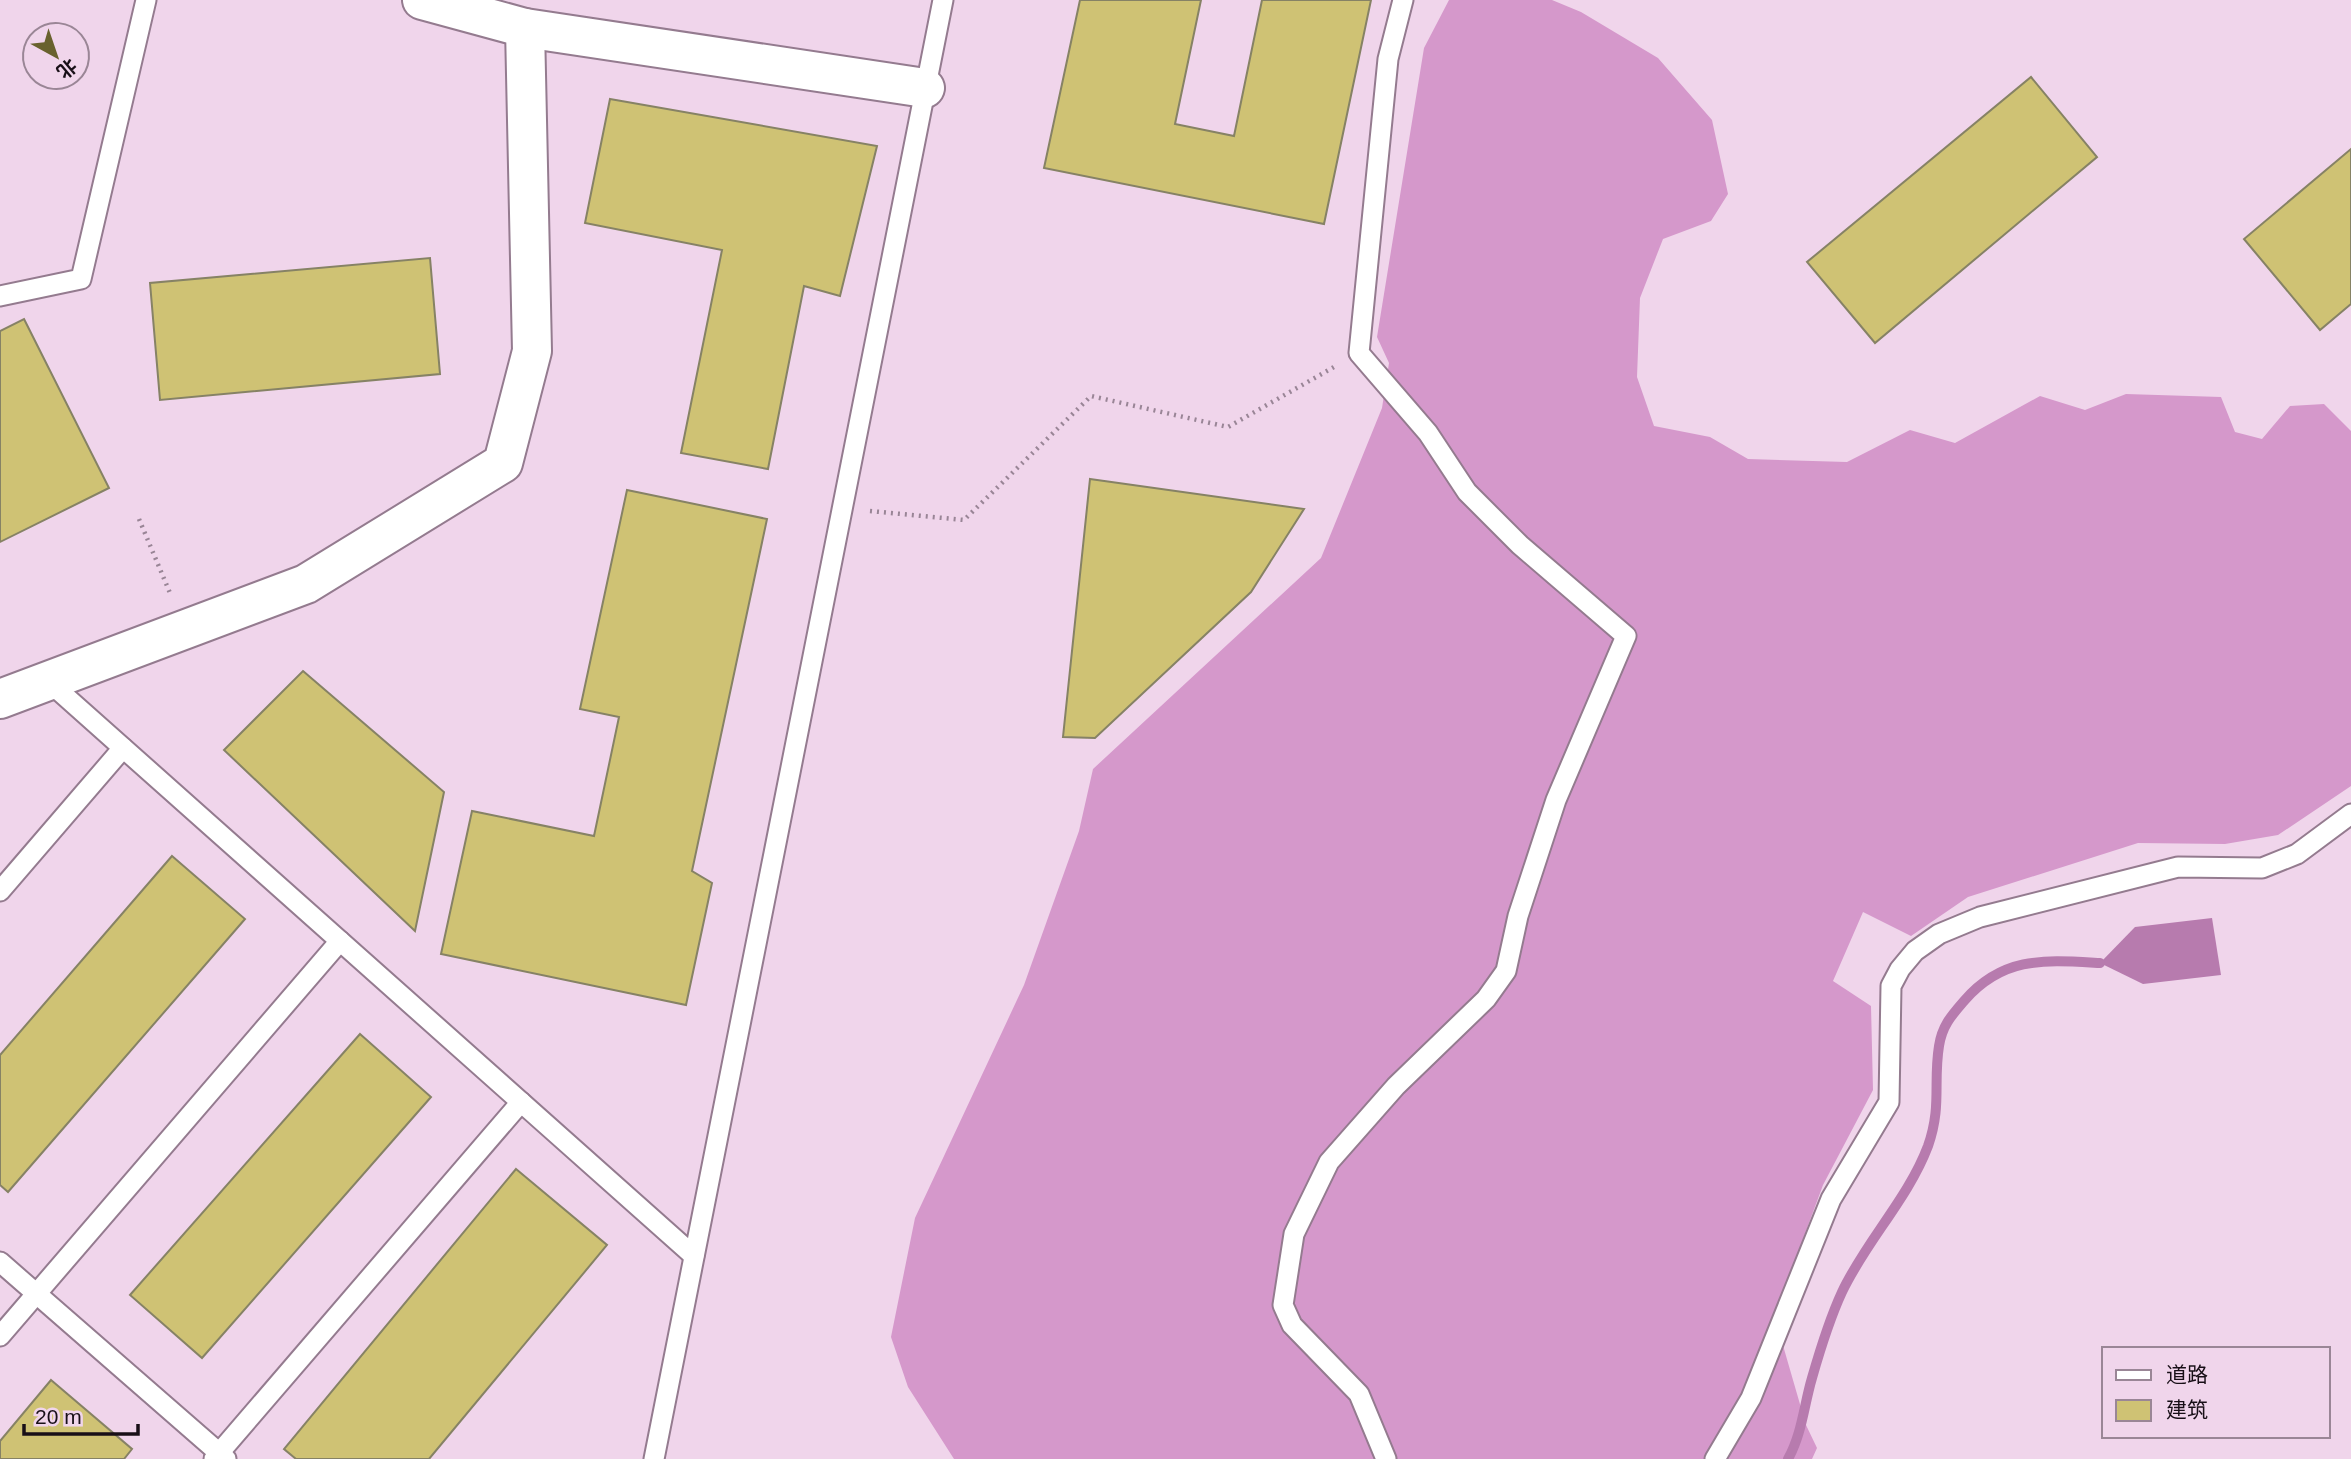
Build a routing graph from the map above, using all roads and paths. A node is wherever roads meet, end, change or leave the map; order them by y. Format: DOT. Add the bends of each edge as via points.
graph roads {
  1 [pos="146,0"];
  2 [pos="422,0"];
  3 [pos="943,0"];
  4 [pos="1403,0"];
  5 [pos="471,6"];
  6 [pos="525,28"];
  7 [pos="925,88"];
  8 [pos="0,296"];
  9 [pos="1359,353"];
  10 [pos="842,508"];
  11 [pos="139,519"];
  12 [pos="185,630"];
  13 [pos="48,681"];
  14 [pos="0,699"];
  15 [pos="123,748"];
  16 [pos="2351,814"];
  17 [pos="0,891"];
  18 [pos="340,941"];
  19 [pos="521,1102"];
  20 [pos="694,1256"];
  21 [pos="0,1262"];
  22 [pos="37,1294"];
  23 [pos="0,1336"];
  24 [pos="220,1457"];
  25 [pos="654,1459"];
  26 [pos="1386,1459"];
  27 [pos="1715,1459"];
  1 -- 8 [label="lane" via="80,279"];
  2 -- 5 [label="street"];
  3 -- 7 [label="lane"];
  4 -- 9 [label="lane" via="1388,59"];
  5 -- 6 [label="street"];
  6 -- 7 [label="street"];
  6 -- 12 [label="street" via="533,351 503,463 306,584"];
  7 -- 10 [label="lane"];
  9 -- 10 [label="path" via="1228,427 1091,396 964,520"];
  9 -- 26 [label="lane" via="1428,433 1467,492 1520,545 1626,636 1556,800 1518,916 1506,971 1486,999 1396,1086 1329,1162 1294,1234 1283,1305 1292,1325 1359,1394"];
  10 -- 20 [label="lane"];
  11 -- 12 [label="path"];
  12 -- 13 [label="street"];
  13 -- 14 [label="street"];
  13 -- 15 [label="lane"];
  15 -- 17 [label="lane"];
  15 -- 18 [label="lane"];
  16 -- 27 [label="lane" via="2297,855 2262,868 2178,867 1980,917 1939,934 1915,951 1891,986 1889,1102 1831,1199 1751,1398"];
  18 -- 19 [label="lane"];
  18 -- 22 [label="lane"];
  19 -- 20 [label="lane"];
  19 -- 24 [label="lane"];
  20 -- 25 [label="lane"];
  21 -- 22 [label="lane"];
  22 -- 23 [label="lane"];
  22 -- 24 [label="lane"];
}
